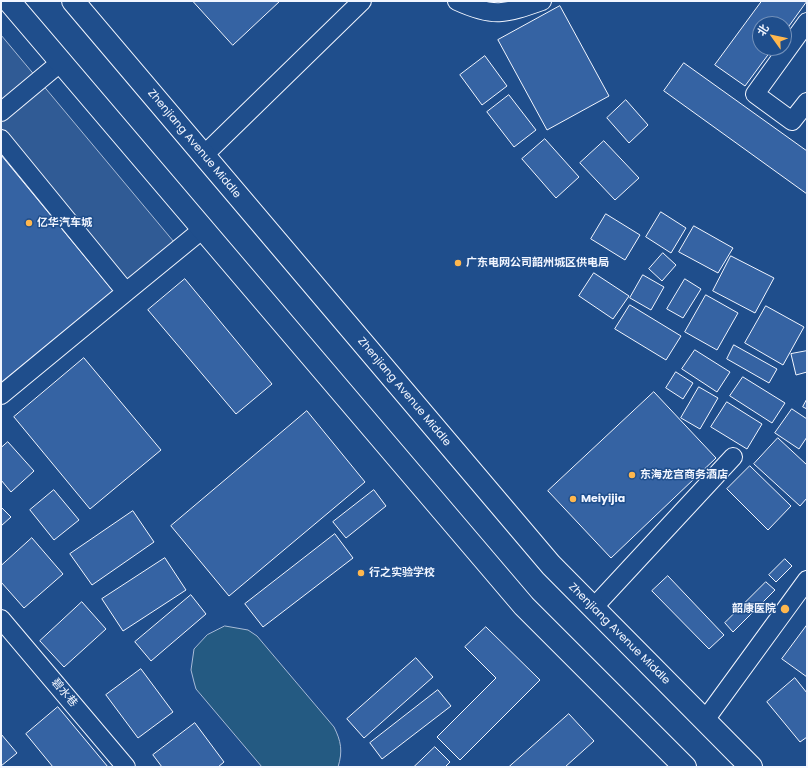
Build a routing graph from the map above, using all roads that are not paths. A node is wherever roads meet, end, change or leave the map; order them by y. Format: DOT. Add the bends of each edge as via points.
graph roads {
  1 [pos="9,1"];
  2 [pos="73,1"];
  3 [pos="362,1"];
  4 [pos="456,1"];
  5 [pos="542,1"];
  6 [pos="807,22"];
  7 [pos="62,62"];
  8 [pos="807,102"];
  9 [pos="1,112"];
  10 [pos="1,139"];
  11 [pos="204,155"];
  12 [pos="203,228"];
  13 [pos="126,292"];
  14 [pos="1,396"];
  15 [pos="733,457"];
  16 [pos="807,580"];
  17 [pos="593,608"];
  18 [pos="1,619"];
  19 [pos="704,720"];
  20 [pos="126,767"];
  21 [pos="686,767"];
  22 [pos="751,767"];
  1 -- 7 [label="main road"];
  2 -- 11 [label="main road, Zhenjiang Avenue Middle"];
  3 -- 11 [label="street"];
  4 -- 5 [label="street" via="493,14 512,12"];
  6 -- 8 [label="street" via="755,94 792,121"];
  7 -- 9 [label="street"];
  7 -- 12 [label="main road"];
  10 -- 13 [label="street"];
  11 -- 17 [label="main road, Zhenjiang Avenue Middle" via="551,566"];
  12 -- 13 [label="street"];
  12 -- 21 [label="main road" via="524,606"];
  13 -- 14 [label="street"];
  15 -- 17 [label="street"];
  16 -- 19 [label="street"];
  17 -- 19 [label="main road, Zhenjiang Avenue Middle"];
  18 -- 20 [label="street, 碧水巷"];
  19 -- 22 [label="main road, Zhenjiang Avenue Middle"];
}
